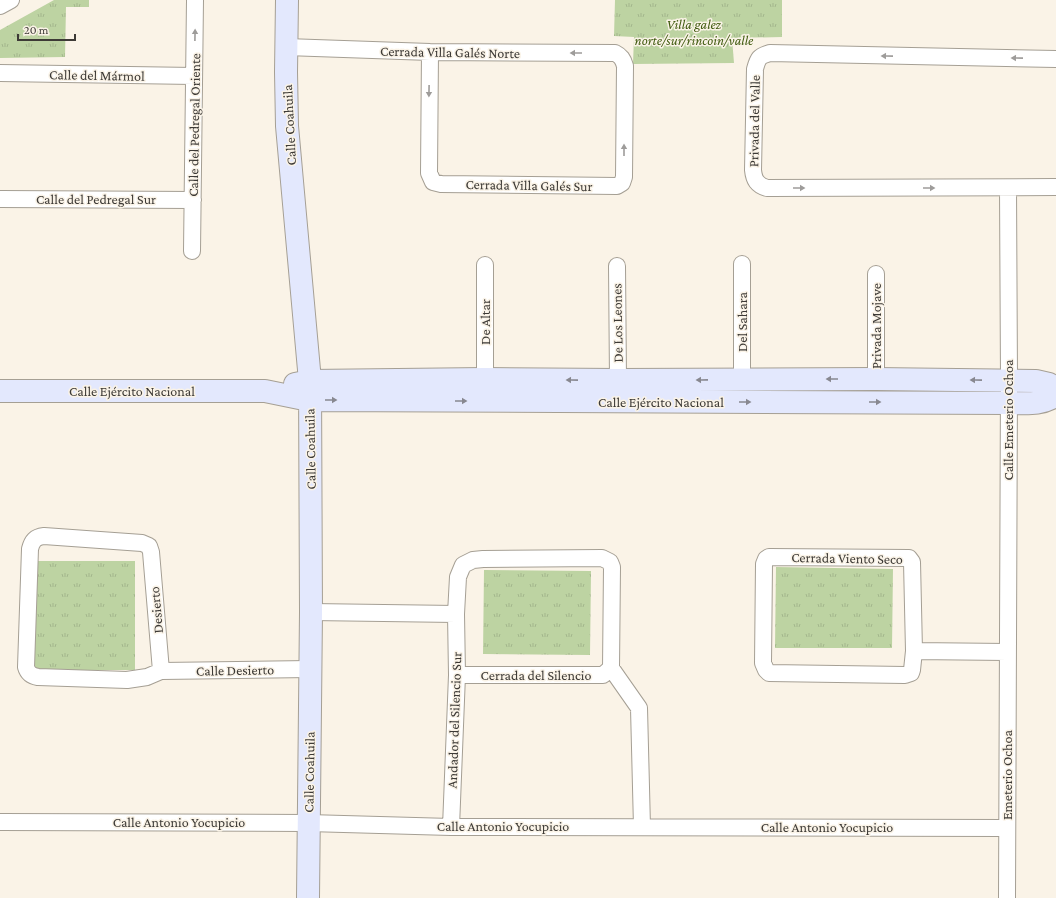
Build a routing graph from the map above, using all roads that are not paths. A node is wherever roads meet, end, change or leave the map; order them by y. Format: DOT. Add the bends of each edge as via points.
graph roads {
  1 [pos="11,0"];
  2 [pos="195,0"];
  3 [pos="287,0"];
  4 [pos="0,6"];
  5 [pos="286,47"];
  6 [pos="430,52"];
  7 [pos="1056,59"];
  8 [pos="0,73"];
  9 [pos="194,76"];
  10 [pos="618,186"];
  11 [pos="1056,187"];
  12 [pos="1008,188"];
  13 [pos="0,199"];
  14 [pos="193,200"];
  15 [pos="192,251"];
  16 [pos="742,264"];
  17 [pos="485,265"];
  18 [pos="617,266"];
  19 [pos="876,274"];
  20 [pos="485,379"];
  21 [pos="742,379"];
  22 [pos="876,379"];
  23 [pos="618,380"];
  24 [pos="1009,380"];
  25 [pos="1056,388"];
  26 [pos="309,390"];
  27 [pos="0,391"];
  28 [pos="1056,395"];
  29 [pos="1008,403"];
  30 [pos="311,612"];
  31 [pos="456,614"];
  32 [pos="914,651"];
  33 [pos="1007,652"];
  34 [pos="611,668"];
  35 [pos="310,669"];
  36 [pos="158,672"];
  37 [pos="30,674"];
  38 [pos="457,675"];
  39 [pos="0,822"];
  40 [pos="308,823"];
  41 [pos="450,826"];
  42 [pos="642,827"];
  43 [pos="1007,828"];
  44 [pos="308,898"];
  45 [pos="1007,898"];
  1 -- 4 [label="street"];
  9 -- 2 [label="street, Calle del Pedregal Oriente, one-way"];
  3 -- 5 [label="street, Calle Coahuila"];
  5 -- 6 [label="street, Cerrada Villa Galés Norte"];
  5 -- 26 [label="street, Calle Coahuila" via="288,126"];
  6 -- 10 [label="street, Cerrada Villa Galés Sur, one-way" via="429,173 433,182"];
  10 -- 6 [label="street, Cerrada Villa Galés Norte, one-way" via="624,177 625,66 619,55"];
  7 -- 12 [label="street, Privada del Valle, one-way" via="770,53 757,59 753,170 756,182 761,186"];
  8 -- 9 [label="street, Calle del Mármol"];
  9 -- 14 [label="street, Calle del Pedregal Oriente"];
  11 -- 12 [label="street, Privada del Valle"];
  12 -- 24 [label="street, Calle Emeterio Ochoa"];
  13 -- 14 [label="street, Calle del Pedregal Sur"];
  14 -- 15 [label="street, Calle del Pedregal Oriente"];
  16 -- 21 [label="street, Del Sahara"];
  17 -- 20 [label="street, De Altar"];
  18 -- 23 [label="street, De Los Leones"];
  19 -- 22 [label="street, Privada Mojave"];
  23 -- 20 [label="street, Calle Ejército Nacional, one-way"];
  20 -- 26 [label="street, Calle Ejército Nacional"];
  22 -- 21 [label="street, Calle Ejército Nacional, one-way"];
  21 -- 23 [label="street, Calle Ejército Nacional, one-way"];
  24 -- 22 [label="street, Calle Ejército Nacional, one-way"];
  24 -- 25 [label="street, Calle Ejército Nacional" via="1044,382"];
  24 -- 29 [label="street, Calle Emeterio Ochoa"];
  26 -- 27 [label="street, Calle Ejército Nacional"];
  26 -- 29 [label="street, Calle Ejército Nacional, one-way"];
  26 -- 30 [label="street, Calle Coahuila"];
  28 -- 29 [label="street, Calle Ejército Nacional" via="1040,403"];
  29 -- 33 [label="street, Calle Emeterio Ochoa"];
  30 -- 31 [label="street"];
  30 -- 35 [label="street, Calle Coahuila"];
  31 -- 34 [label="street, Andador del Silencio Sur" via="458,577 463,565 473,560 602,558 610,562 612,567"];
  31 -- 38 [label="street, Andador del Silencio Sur"];
  32 -- 32 [label="street, Cerrada Viento Seco" via="912,670 905,675 769,673 763,663 766,559 909,558 912,562"];
  32 -- 33 [label="street"];
  33 -- 43 [label="street, Emeterio Ochoa"];
  34 -- 38 [label="street, Cerrada del Silencio" via="604,675"];
  34 -- 42 [label="street" via="639,708"];
  35 -- 36 [label="street, Calle Desierto"];
  35 -- 40 [label="street, Calle Coahuila"];
  36 -- 37 [label="street, Calle Desierto" via="147,677 127,680 38,677"];
  36 -- 37 [label="street, Desierto" via="150,548 142,542 44,536 36,538 30,549 26,667"];
  38 -- 41 [label="street, Andador del Silencio Sur"];
  39 -- 40 [label="street, Calle Antonio Yocupicio"];
  40 -- 41 [label="street, Calle Antonio Yocupicio"];
  40 -- 44 [label="street, Calle Coahuila"];
  41 -- 42 [label="street, Calle Antonio Yocupicio"];
  42 -- 43 [label="street, Calle Antonio Yocupicio"];
  43 -- 45 [label="street, Emeterio Ochoa"];
}
